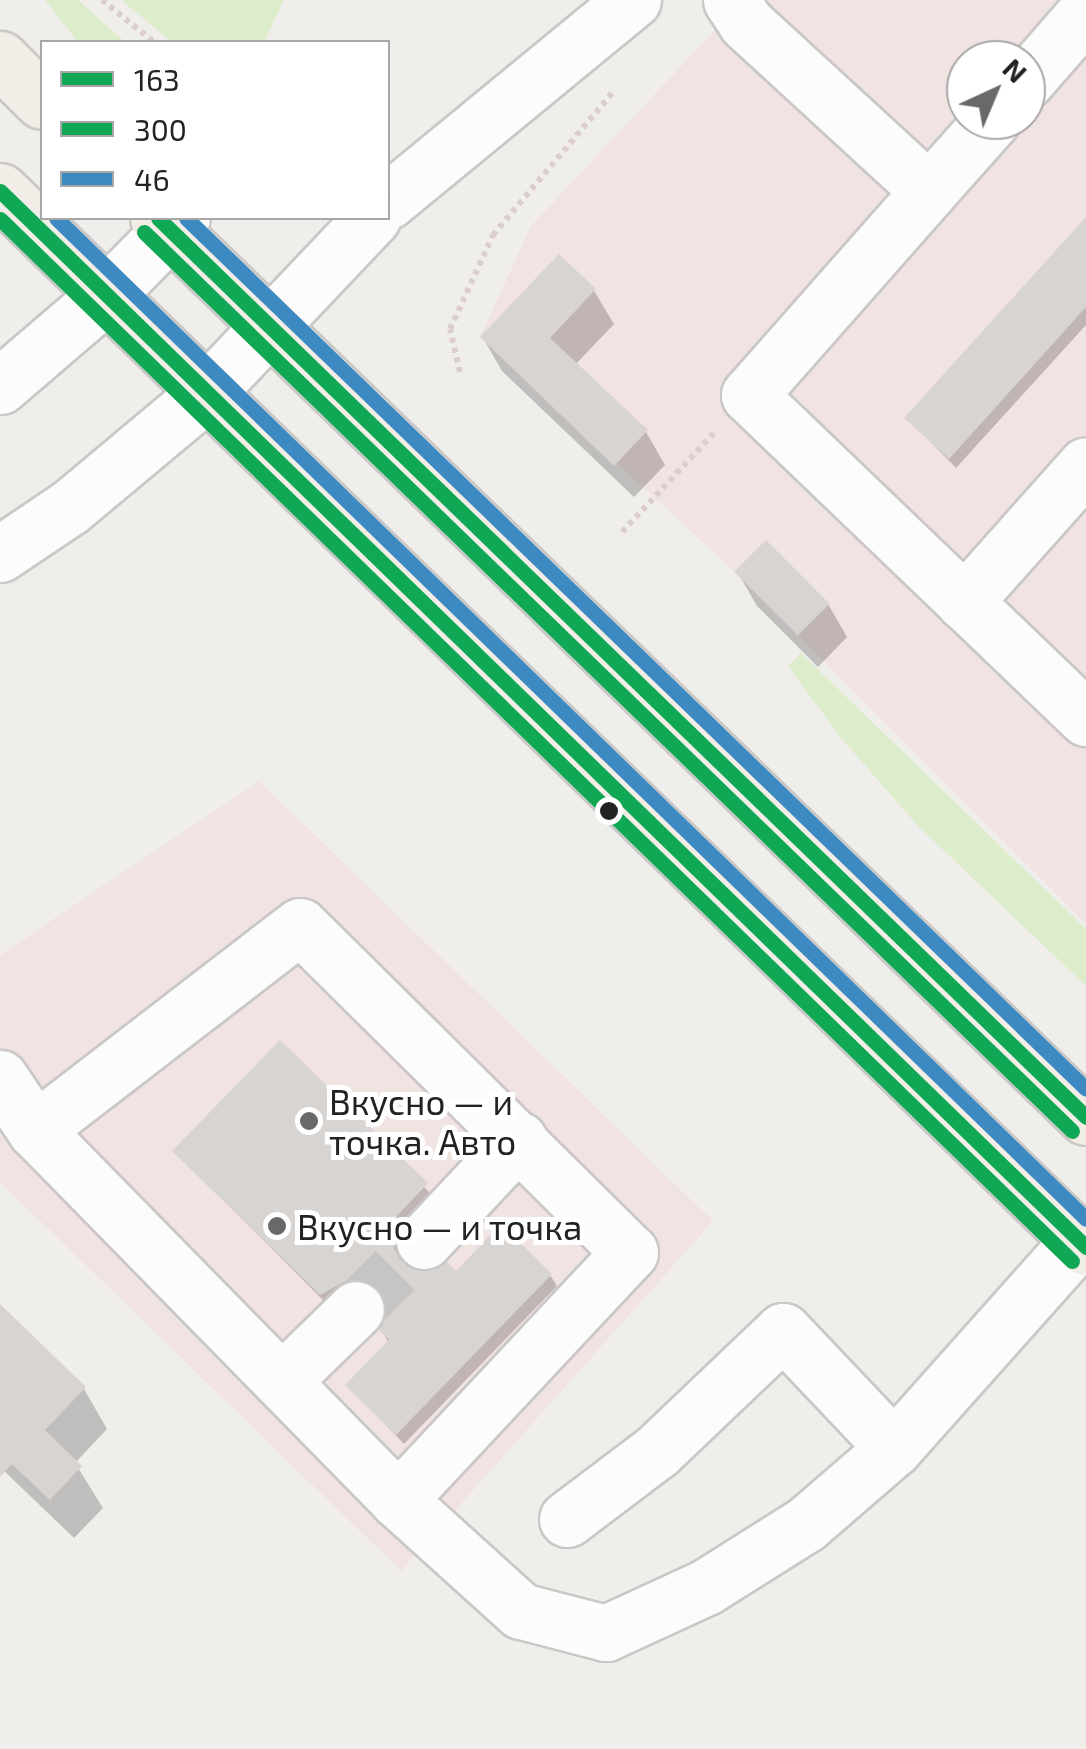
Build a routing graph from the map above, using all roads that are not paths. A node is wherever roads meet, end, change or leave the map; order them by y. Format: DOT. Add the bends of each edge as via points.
graph roads {
  1 [pos="633,0"];
  2 [pos="731,0"];
  3 [pos="1086,22"];
  4 [pos="1046,58"];
  5 [pos="0,59"];
  6 [pos="40,99"];
  7 [pos="974,140"];
  8 [pos="929,191"];
  9 [pos="0,192"];
  10 [pos="390,199"];
  11 [pos="370,220"];
  12 [pos="170,222"];
  13 [pos="106,295"];
  14 [pos="267,327"];
  15 [pos="0,386"];
  16 [pos="205,394"];
  17 [pos="1086,465"];
  18 [pos="14,546"];
  19 [pos="964,602"];
  20 [pos="1086,718"];
  21 [pos="0,1078"];
  22 [pos="1086,1117"];
  23 [pos="35,1130"];
  24 [pos="519,1140"];
  25 [pos="424,1241"];
  26 [pos="1082,1243"];
  27 [pos="356,1309"];
  28 [pos="282,1381"];
  29 [pos="894,1448"];
  30 [pos="398,1500"];
  31 [pos="567,1519"];
  1 -- 10 [label="street"];
  2 -- 8 [label="street" via="746,24"];
  3 -- 4 [label="street" via="1081,18"];
  5 -- 6 [label="main road"];
  7 -- 8 [label="street"];
  8 -- 19 [label="street" via="749,395"];
  9 -- 13 [label="main road"];
  11 -- 14 [label="street"];
  12 -- 13 [label="street"];
  12 -- 14 [label="main road"];
  13 -- 15 [label="street"];
  13 -- 16 [label="main road"];
  14 -- 16 [label="street"];
  14 -- 22 [label="main road"];
  16 -- 18 [label="street"];
  16 -- 26 [label="main road"];
  17 -- 19 [label="street"];
  19 -- 20 [label="street"];
  21 -- 23 [label="street"];
  23 -- 24 [label="street" via="300,926"];
  23 -- 28 [label="street"];
  24 -- 25 [label="street"];
  24 -- 30 [label="street" via="630,1252"];
  26 -- 29 [label="street"];
  27 -- 28 [label="street"];
  28 -- 30 [label="street"];
  29 -- 30 [label="street" via="806,1524 706,1587 606,1632 521,1611"];
  29 -- 31 [label="street" via="783,1331 657,1450"];
}
